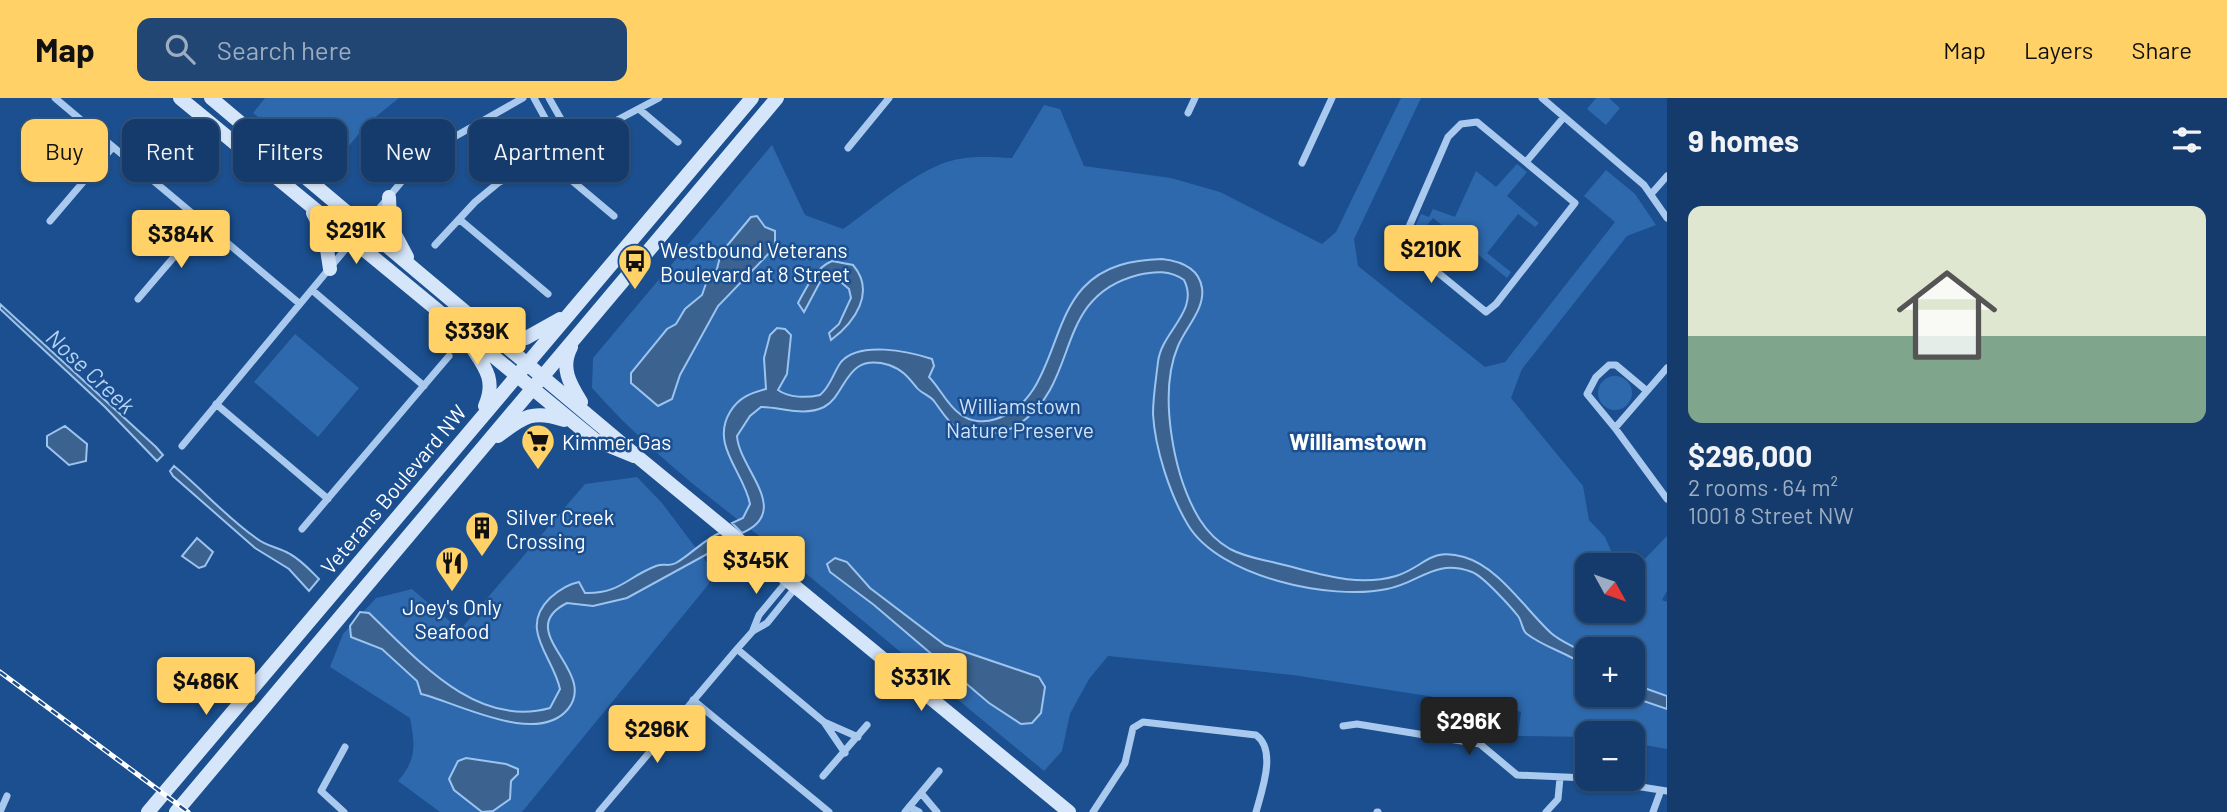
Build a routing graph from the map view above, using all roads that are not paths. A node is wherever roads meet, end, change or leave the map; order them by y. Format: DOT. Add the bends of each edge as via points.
graph roads {
  1 [pos="55,98"];
  2 [pos="180,98"];
  3 [pos="211,98"];
  4 [pos="523,98"];
  5 [pos="534,98"];
  6 [pos="549,98"];
  7 [pos="659,98"];
  8 [pos="752,98"];
  9 [pos="777,98"];
  10 [pos="889,98"];
  11 [pos="1195,98"];
  12 [pos="1332,98"];
  13 [pos="1542,98"];
  14 [pos="639,109"];
  15 [pos="1188,113"];
  16 [pos="1564,117"];
  17 [pos="546,119"];
  18 [pos="561,119"];
  19 [pos="619,119"];
  20 [pos="678,142"];
  21 [pos="113,146"];
  22 [pos="848,148"];
  23 [pos="1526,162"];
  24 [pos="1302,163"];
  25 [pos="1667,176"];
  26 [pos="500,182"];
  27 [pos="574,182"];
  28 [pos="1652,193"];
  29 [pos="389,198"];
  30 [pos="309,205"];
  31 [pos="614,216"];
  32 [pos="1667,218"];
  33 [pos="459,219"];
  34 [pos="50,220"];
  35 [pos="203,223"];
  36 [pos="365,227"];
  37 [pos="352,241"];
  38 [pos="435,245"];
  39 [pos="413,267"];
  40 [pos="330,269"];
  41 [pos="312,290"];
  42 [pos="548,293"];
  43 [pos="138,299"];
  44 [pos="300,304"];
  45 [pos="570,313"];
  46 [pos="460,331"];
  47 [pos="492,333"];
  48 [pos="578,334"];
  49 [pos="449,356"];
  50 [pos="528,363"];
  51 [pos="1667,368"];
  52 [pos="542,375"];
  53 [pos="516,376"];
  54 [pos="424,386"];
  55 [pos="531,388"];
  56 [pos="1647,391"];
  57 [pos="216,404"];
  58 [pos="587,413"];
  59 [pos="479,421"];
  60 [pos="576,424"];
  61 [pos="1615,428"];
  62 [pos="182,446"];
  63 [pos="480,449"];
  64 [pos="639,458"];
  65 [pos="328,499"];
  66 [pos="1667,499"];
  67 [pos="302,530"];
  68 [pos="793,582"];
  69 [pos="737,649"];
  70 [pos="693,700"];
  71 [pos="824,722"];
  72 [pos="867,725"];
  73 [pos="1343,726"];
  74 [pos="858,737"];
  75 [pos="345,747"];
  76 [pos="845,753"];
  77 [pos="939,771"];
  78 [pos="823,776"];
  79 [pos="1560,778"];
  80 [pos="1575,778"];
  81 [pos="1645,787"];
  82 [pos="1664,790"];
  83 [pos="921,793"];
  84 [pos="7,796"];
  85 [pos="907,809"];
  86 [pos="0,812"];
  87 [pos="148,812"];
  88 [pos="176,812"];
  89 [pos="344,812"];
  90 [pos="599,812"];
  91 [pos="830,812"];
  92 [pos="919,812"];
  93 [pos="937,812"];
  94 [pos="1069,812"];
  95 [pos="1093,812"];
  96 [pos="1256,812"];
  97 [pos="1546,812"];
  98 [pos="1653,812"];
  1 -- 21 [label="street"];
  2 -- 30 [label="main road"];
  3 -- 36 [label="main road"];
  4 -- 29 [label="street" via="440,145 412,169"];
  5 -- 17 [label="street"];
  6 -- 18 [label="street"];
  7 -- 14 [label="street"];
  8 -- 45 [label="main road, Veterans Boulevard NW"];
  9 -- 48 [label="main road, Veterans Boulevard NW"];
  10 -- 22 [label="street"];
  11 -- 15 [label="street"];
  12 -- 24 [label="street"];
  13 -- 16 [label="street"];
  14 -- 19 [label="street"];
  14 -- 20 [label="street"];
  16 -- 23 [label="street"];
  16 -- 28 [label="street"];
  21 -- 34 [label="street"];
  21 -- 35 [label="street"];
  23 -- 23 [label="street" via="1477,122 1461,124 1448,137 1401,239 1486,312 1575,203"];
  25 -- 28 [label="street"];
  26 -- 33 [label="street"];
  27 -- 31 [label="street"];
  28 -- 32 [label="street"];
  29 -- 36 [label="street"];
  29 -- 39 [label="main road" via="392,230"];
  30 -- 37 [label="main road"];
  30 -- 40 [label="main road" via="325,236"];
  33 -- 38 [label="street"];
  33 -- 42 [label="street"];
  35 -- 43 [label="street"];
  35 -- 44 [label="street"];
  36 -- 37 [label="street"];
  36 -- 39 [label="main road"];
  37 -- 40 [label="street"];
  37 -- 46 [label="main road"];
  39 -- 47 [label="main road"];
  40 -- 41 [label="street"];
  41 -- 44 [label="street"];
  41 -- 54 [label="street"];
  44 -- 57 [label="street"];
  45 -- 47 [label="main road" via="526,338"];
  45 -- 50 [label="main road, Veterans Boulevard NW"];
  46 -- 53 [label="main road"];
  46 -- 59 [label="main road" via="492,382"];
  47 -- 50 [label="main road"];
  48 -- 52 [label="main road, Veterans Boulevard NW"];
  48 -- 58 [label="main road" via="566,356 566,372"];
  49 -- 54 [label="street"];
  50 -- 52 [label="main road"];
  50 -- 53 [label="main road, Veterans Boulevard NW"];
  51 -- 56 [label="street"];
  52 -- 55 [label="main road, Veterans Boulevard NW"];
  52 -- 58 [label="main road"];
  53 -- 55 [label="main road"];
  53 -- 59 [label="main road, Veterans Boulevard NW"];
  54 -- 65 [label="street"];
  55 -- 60 [label="main road"];
  55 -- 63 [label="main road, Veterans Boulevard NW"];
  56 -- 61 [label="street"];
  56 -- 61 [label="street" via="1616,365 1609,365 1596,377 1587,394"];
  57 -- 62 [label="street"];
  57 -- 65 [label="street"];
  58 -- 64 [label="main road"];
  59 -- 87 [label="main road, Veterans Boulevard NW"];
  60 -- 63 [label="main road" via="534,414"];
  60 -- 64 [label="main road" via="595,440"];
  61 -- 66 [label="street"];
  63 -- 88 [label="main road, Veterans Boulevard NW"];
  64 -- 68 [label="main road"];
  65 -- 67 [label="street"];
  68 -- 69 [label="street" via="766,623"];
  68 -- 94 [label="main road"];
  69 -- 70 [label="street"];
  69 -- 71 [label="street"];
  70 -- 90 [label="street"];
  70 -- 91 [label="street"];
  71 -- 74 [label="street"];
  71 -- 76 [label="street"];
  72 -- 74 [label="street"];
  73 -- 79 [label="street" via="1357,724 1480,744 1517,775"];
  74 -- 76 [label="street"];
  75 -- 89 [label="street" via="321,791"];
  76 -- 78 [label="street"];
  77 -- 83 [label="street"];
  79 -- 80 [label="street"];
  79 -- 97 [label="street" via="1558,799"];
  81 -- 82 [label="street"];
  82 -- 98 [label="street"];
  83 -- 85 [label="street"];
  83 -- 93 [label="street"];
  84 -- 86 [label="street"];
  85 -- 92 [label="street"];
  95 -- 96 [label="street" via="1125,763 1133,728 1143,722 1262,739 1267,747"];
}
